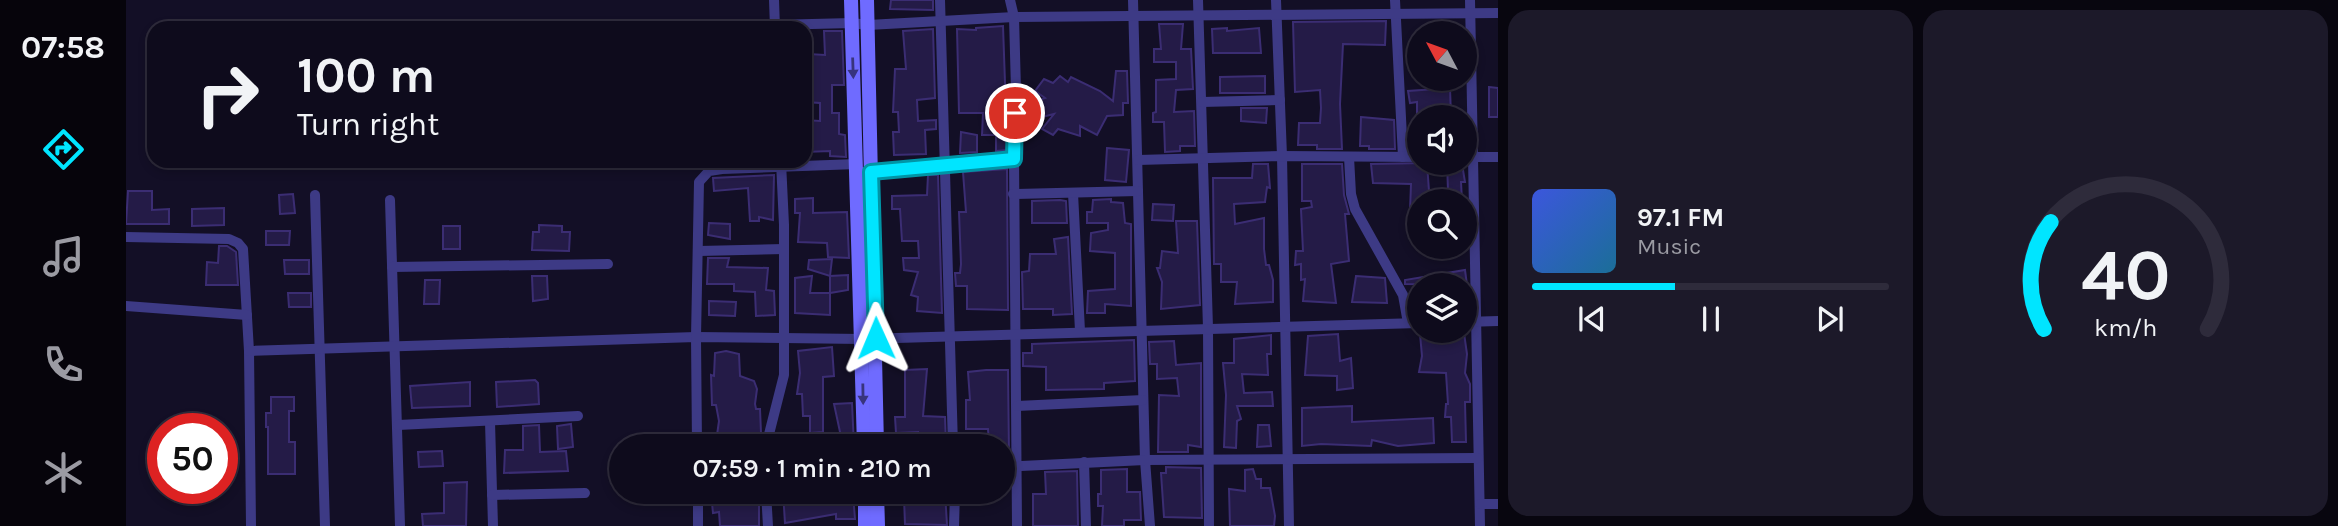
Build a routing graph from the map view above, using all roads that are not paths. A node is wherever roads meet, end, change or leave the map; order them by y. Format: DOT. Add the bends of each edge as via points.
graph roads {
  1 [pos="774,0"];
  2 [pos="851,0"];
  3 [pos="867,0"];
  4 [pos="940,0"];
  5 [pos="1010,0"];
  6 [pos="1133,0"];
  7 [pos="1198,0"];
  8 [pos="1276,0"];
  9 [pos="1395,0"];
  10 [pos="1470,0"];
  11 [pos="1498,13"];
  12 [pos="1396,14"];
  13 [pos="1471,14"];
  14 [pos="1276,15"];
  15 [pos="1198,16"];
  16 [pos="1014,17"];
  17 [pos="1133,17"];
  18 [pos="775,21"];
  19 [pos="852,23"];
  20 [pos="941,23"];
  21 [pos="812,25"];
  22 [pos="868,25"];
  23 [pos="1280,100"];
  24 [pos="1202,102"];
  25 [pos="1470,105"];
  26 [pos="1282,156"];
  27 [pos="1349,157"];
  28 [pos="1403,157"];
  29 [pos="1407,157"];
  30 [pos="1477,157"];
  31 [pos="1498,157"];
  32 [pos="1014,159"];
  33 [pos="1204,159"];
  34 [pos="1138,160"];
  35 [pos="812,166"];
  36 [pos="944,167"];
  37 [pos="734,168"];
  38 [pos="781,168"];
  39 [pos="862,169"];
  40 [pos="1469,175"];
  41 [pos="1138,191"];
  42 [pos="1073,193"];
  43 [pos="1013,194"];
  44 [pos="315,195"];
  45 [pos="390,200"];
  46 [pos="126,237"];
  47 [pos="784,249"];
  48 [pos="699,251"];
  49 [pos="608,264"];
  50 [pos="392,267"];
  51 [pos="1470,273"];
  52 [pos="126,306"];
  53 [pos="247,315"];
  54 [pos="1407,317"];
  55 [pos="1498,321"];
  56 [pos="1477,322"];
  57 [pos="1407,323"];
  58 [pos="1285,326"];
  59 [pos="1208,328"];
  60 [pos="1141,329"];
  61 [pos="1080,331"];
  62 [pos="1017,333"];
  63 [pos="951,335"];
  64 [pos="696,337"];
  65 [pos="869,339"];
  66 [pos="783,340"];
  67 [pos="1471,343"];
  68 [pos="396,346"];
  69 [pos="321,349"];
  70 [pos="249,351"];
  71 [pos="1143,400"];
  72 [pos="1017,405"];
  73 [pos="578,416"];
  74 [pos="490,422"];
  75 [pos="397,425"];
  76 [pos="697,434"];
  77 [pos="770,434"];
  78 [pos="865,434"];
  79 [pos="876,434"];
  80 [pos="953,434"];
  81 [pos="1479,458"];
  82 [pos="1287,459"];
  83 [pos="1145,460"];
  84 [pos="1209,460"];
  85 [pos="1084,462"];
  86 [pos="1017,466"];
  87 [pos="585,493"];
  88 [pos="492,495"];
  89 [pos="698,504"];
  90 [pos="767,504"];
  91 [pos="864,504"];
  92 [pos="877,504"];
  93 [pos="955,504"];
  94 [pos="1480,504"];
  95 [pos="1498,504"];
  96 [pos="251,526"];
  97 [pos="325,526"];
  98 [pos="400,526"];
  99 [pos="493,526"];
  100 [pos="698,526"];
  101 [pos="768,526"];
  102 [pos="865,526"];
  103 [pos="878,526"];
  104 [pos="954,526"];
  105 [pos="1017,526"];
  106 [pos="1086,526"];
  107 [pos="1150,526"];
  108 [pos="1209,526"];
  109 [pos="1289,526"];
  110 [pos="1480,526"];
  1 -- 18 [label="street"];
  2 -- 19 [label="main road"];
  3 -- 22 [label="main road"];
  4 -- 20 [label="street"];
  5 -- 16 [label="street"];
  6 -- 17 [label="street"];
  7 -- 15 [label="street"];
  8 -- 14 [label="street"];
  9 -- 12 [label="street"];
  10 -- 13 [label="street"];
  11 -- 13 [label="street"];
  12 -- 13 [label="street"];
  12 -- 14 [label="street"];
  12 -- 28 [label="street"];
  13 -- 25 [label="street"];
  14 -- 15 [label="street"];
  14 -- 23 [label="street"];
  15 -- 17 [label="street"];
  15 -- 24 [label="street"];
  16 -- 17 [label="street"];
  16 -- 20 [label="street"];
  16 -- 32 [label="street"];
  17 -- 34 [label="street"];
  19 -- 21 [label="street"];
  19 -- 22 [label="street"];
  19 -- 39 [label="main road, one-way"];
  20 -- 22 [label="street"];
  20 -- 36 [label="street"];
  22 -- 39 [label="main road"];
  23 -- 24 [label="street"];
  23 -- 26 [label="street"];
  24 -- 33 [label="street"];
  26 -- 27 [label="street"];
  26 -- 33 [label="street"];
  26 -- 58 [label="street"];
  27 -- 28 [label="street"];
  27 -- 54 [label="street" via="1356,209 1403,295"];
  28 -- 29 [label="street"];
  30 -- 31 [label="street"];
  32 -- 36 [label="street"];
  32 -- 43 [label="street"];
  33 -- 34 [label="street"];
  33 -- 59 [label="street"];
  34 -- 41 [label="street"];
  35 -- 39 [label="street"];
  36 -- 39 [label="street"];
  36 -- 63 [label="street"];
  37 -- 48 [label="street" via="704,175 697,192"];
  38 -- 47 [label="street"];
  39 -- 65 [label="main road"];
  40 -- 51 [label="street"];
  41 -- 42 [label="street"];
  41 -- 60 [label="street"];
  42 -- 43 [label="street"];
  42 -- 61 [label="street"];
  43 -- 62 [label="street"];
  44 -- 69 [label="street"];
  45 -- 50 [label="street"];
  46 -- 53 [label="street" via="229,239 238,243 244,253"];
  47 -- 48 [label="street"];
  47 -- 66 [label="street"];
  48 -- 64 [label="street"];
  49 -- 50 [label="street"];
  50 -- 68 [label="street"];
  52 -- 53 [label="street"];
  53 -- 70 [label="street"];
  55 -- 56 [label="street"];
  57 -- 58 [label="street"];
  58 -- 59 [label="street"];
  58 -- 82 [label="street"];
  59 -- 60 [label="street"];
  59 -- 84 [label="street"];
  60 -- 61 [label="street"];
  60 -- 71 [label="street"];
  61 -- 62 [label="street"];
  62 -- 63 [label="street"];
  62 -- 72 [label="street"];
  63 -- 65 [label="street"];
  63 -- 80 [label="street"];
  64 -- 66 [label="street"];
  64 -- 68 [label="street"];
  64 -- 76 [label="street"];
  65 -- 66 [label="street"];
  65 -- 78 [label="main road, one-way"];
  65 -- 79 [label="main road"];
  66 -- 77 [label="street" via="781,395"];
  67 -- 81 [label="street"];
  68 -- 69 [label="street"];
  68 -- 75 [label="street"];
  69 -- 70 [label="street"];
  69 -- 97 [label="street"];
  70 -- 96 [label="street"];
  71 -- 72 [label="street"];
  71 -- 83 [label="street"];
  72 -- 86 [label="street"];
  73 -- 74 [label="street"];
  74 -- 75 [label="street"];
  74 -- 88 [label="street"];
  75 -- 98 [label="street"];
  81 -- 82 [label="street"];
  81 -- 94 [label="street"];
  82 -- 84 [label="street"];
  82 -- 109 [label="street"];
  83 -- 84 [label="street"];
  83 -- 85 [label="street"];
  83 -- 107 [label="street"];
  84 -- 108 [label="street"];
  85 -- 86 [label="street"];
  85 -- 106 [label="street"];
  86 -- 105 [label="street"];
  87 -- 88 [label="street"];
  88 -- 99 [label="street"];
  89 -- 100 [label="street"];
  90 -- 101 [label="street"];
  91 -- 102 [label="main road"];
  92 -- 103 [label="main road"];
  93 -- 104 [label="street"];
  94 -- 95 [label="street"];
  94 -- 110 [label="street"];
}
